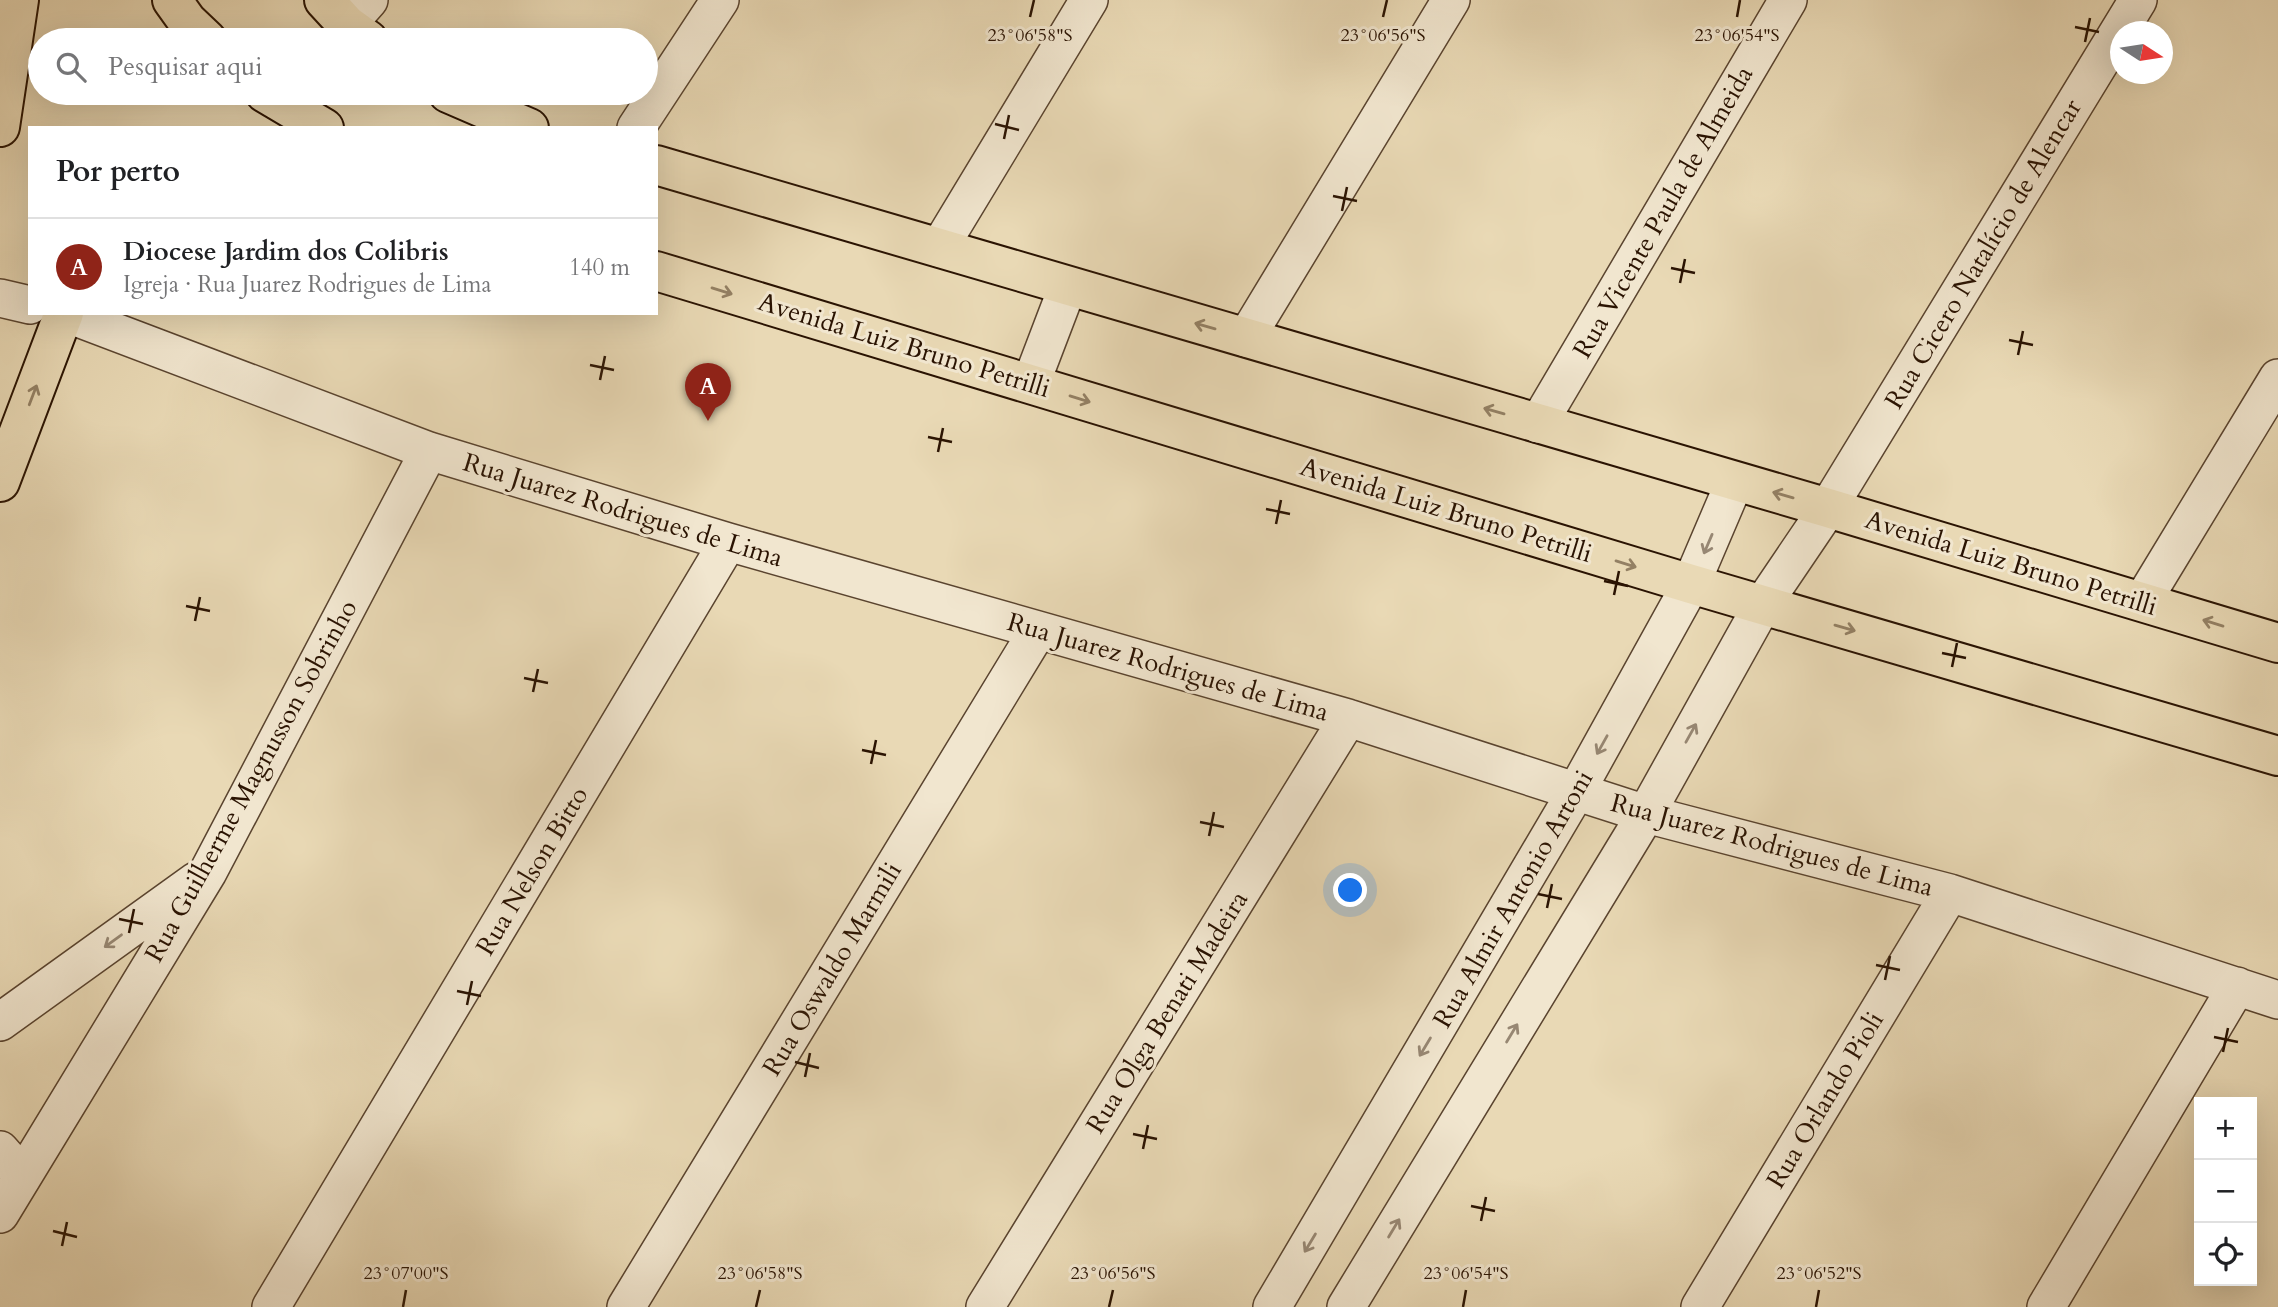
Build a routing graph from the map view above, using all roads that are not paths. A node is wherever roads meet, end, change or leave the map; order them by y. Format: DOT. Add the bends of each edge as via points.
graph roads {
  1 [pos="19,0"];
  2 [pos="172,0"];
  3 [pos="720,0"];
  4 [pos="1089,0"];
  5 [pos="1451,0"];
  6 [pos="1788,0"];
  7 [pos="2138,0"];
  8 [pos="194,28"];
  9 [pos="658,94"];
  10 [pos="285,105"];
  11 [pos="476,105"];
  12 [pos="651,105"];
  13 [pos="321,126"];
  14 [pos="524,126"];
  15 [pos="637,126"];
  16 [pos="0,127"];
  17 [pos="658,166"];
  18 [pos="939,248"];
  19 [pos="658,272"];
  20 [pos="1068,286"];
  21 [pos="0,298"];
  22 [pos="28,305"];
  23 [pos="63,315"];
  24 [pos="69,315"];
  25 [pos="1246,338"];
  26 [pos="2278,378"];
  27 [pos="1031,383"];
  28 [pos="1538,424"];
  29 [pos="429,451"];
  30 [pos="1735,481"];
  31 [pos="0,482"];
  32 [pos="1828,508"];
  33 [pos="729,542"];
  34 [pos="1691,584"];
  35 [pos="2142,602"];
  36 [pos="1763,604"];
  37 [pos="1038,630"];
  38 [pos="2278,643"];
  39 [pos="1348,718"];
  40 [pos="2278,756"];
  41 [pos="1577,790"];
  42 [pos="1646,814"];
  43 [pos="208,872"];
  44 [pos="1950,893"];
  45 [pos="2237,986"];
  46 [pos="2278,1000"];
  47 [pos="0,1022"];
  48 [pos="12,1163"];
  49 [pos="0,1214"];
  50 [pos="271,1307"];
  51 [pos="626,1307"];
  52 [pos="985,1307"];
  53 [pos="1272,1307"];
  54 [pos="1346,1307"];
  55 [pos="1700,1307"];
  56 [pos="2046,1307"];
  1 -- 16 [label="main road"];
  2 -- 8 [label="main road"];
  3 -- 9 [label="street"];
  4 -- 18 [label="street"];
  5 -- 25 [label="street"];
  6 -- 28 [label="street, Rua Vicente Paula de Almeida"];
  7 -- 32 [label="street, Rua Cicero Natalício de Alencar"];
  10 -- 13 [label="main road"];
  11 -- 14 [label="main road"];
  12 -- 15 [label="street"];
  17 -- 18 [label="main road, Avenida Luiz Bruno Petrilli"];
  18 -- 20 [label="main road, Avenida Luiz Bruno Petrilli"];
  19 -- 27 [label="main road, Avenida Luiz Bruno Petrilli, one-way"];
  25 -- 20 [label="main road, Avenida Luiz Bruno Petrilli, one-way"];
  20 -- 27 [label="street"];
  21 -- 22 [label="street"];
  31 -- 23 [label="main road, one-way"];
  24 -- 29 [label="street, Rua Juarez Rodrigues de Lima"];
  28 -- 25 [label="main road, Avenida Luiz Bruno Petrilli, one-way"];
  26 -- 35 [label="street"];
  27 -- 34 [label="main road, Avenida Luiz Bruno Petrilli, one-way"];
  28 -- 30 [label="main road, Avenida Luiz Bruno Petrilli"];
  29 -- 33 [label="street, Rua Juarez Rodrigues de Lima"];
  29 -- 43 [label="street, Rua Guilherme Magnusson Sobrinho"];
  32 -- 30 [label="main road, Avenida Luiz Bruno Petrilli, one-way"];
  30 -- 34 [label="street, Rua Almir Antonio Artoni, one-way"];
  32 -- 35 [label="main road, Avenida Luiz Bruno Petrilli"];
  32 -- 36 [label="street"];
  33 -- 37 [label="street, Rua Juarez Rodrigues de Lima"];
  33 -- 50 [label="street, Rua Nelson Bitto"];
  34 -- 36 [label="main road, Avenida Luiz Bruno Petrilli"];
  34 -- 41 [label="street, Rua Almir Antonio Artoni, one-way"];
  38 -- 35 [label="main road, Avenida Luiz Bruno Petrilli, one-way"];
  36 -- 40 [label="main road, Avenida Luiz Bruno Petrilli, one-way"];
  42 -- 36 [label="street, one-way"];
  37 -- 39 [label="street, Rua Juarez Rodrigues de Lima"];
  37 -- 51 [label="street, Rua Oswaldo Marmili"];
  39 -- 41 [label="street, Rua Juarez Rodrigues de Lima"];
  39 -- 52 [label="street, Rua Olga Benati Madeira"];
  41 -- 42 [label="street, Rua Juarez Rodrigues de Lima"];
  41 -- 53 [label="street, Rua Almir Antonio Artoni, one-way"];
  42 -- 44 [label="street, Rua Juarez Rodrigues de Lima"];
  54 -- 42 [label="street, one-way"];
  43 -- 47 [label="street, one-way"];
  43 -- 48 [label="street, Rua Guilherme Magnusson Sobrinho"];
  44 -- 45 [label="street, Rua Juarez Rodrigues de Lima"];
  44 -- 55 [label="street, Rua Orlando Pioli"];
  45 -- 46 [label="street, Rua Juarez Rodrigues de Lima"];
  45 -- 56 [label="street"];
  48 -- 49 [label="street, Rua Guilherme Magnusson Sobrinho"];
}
